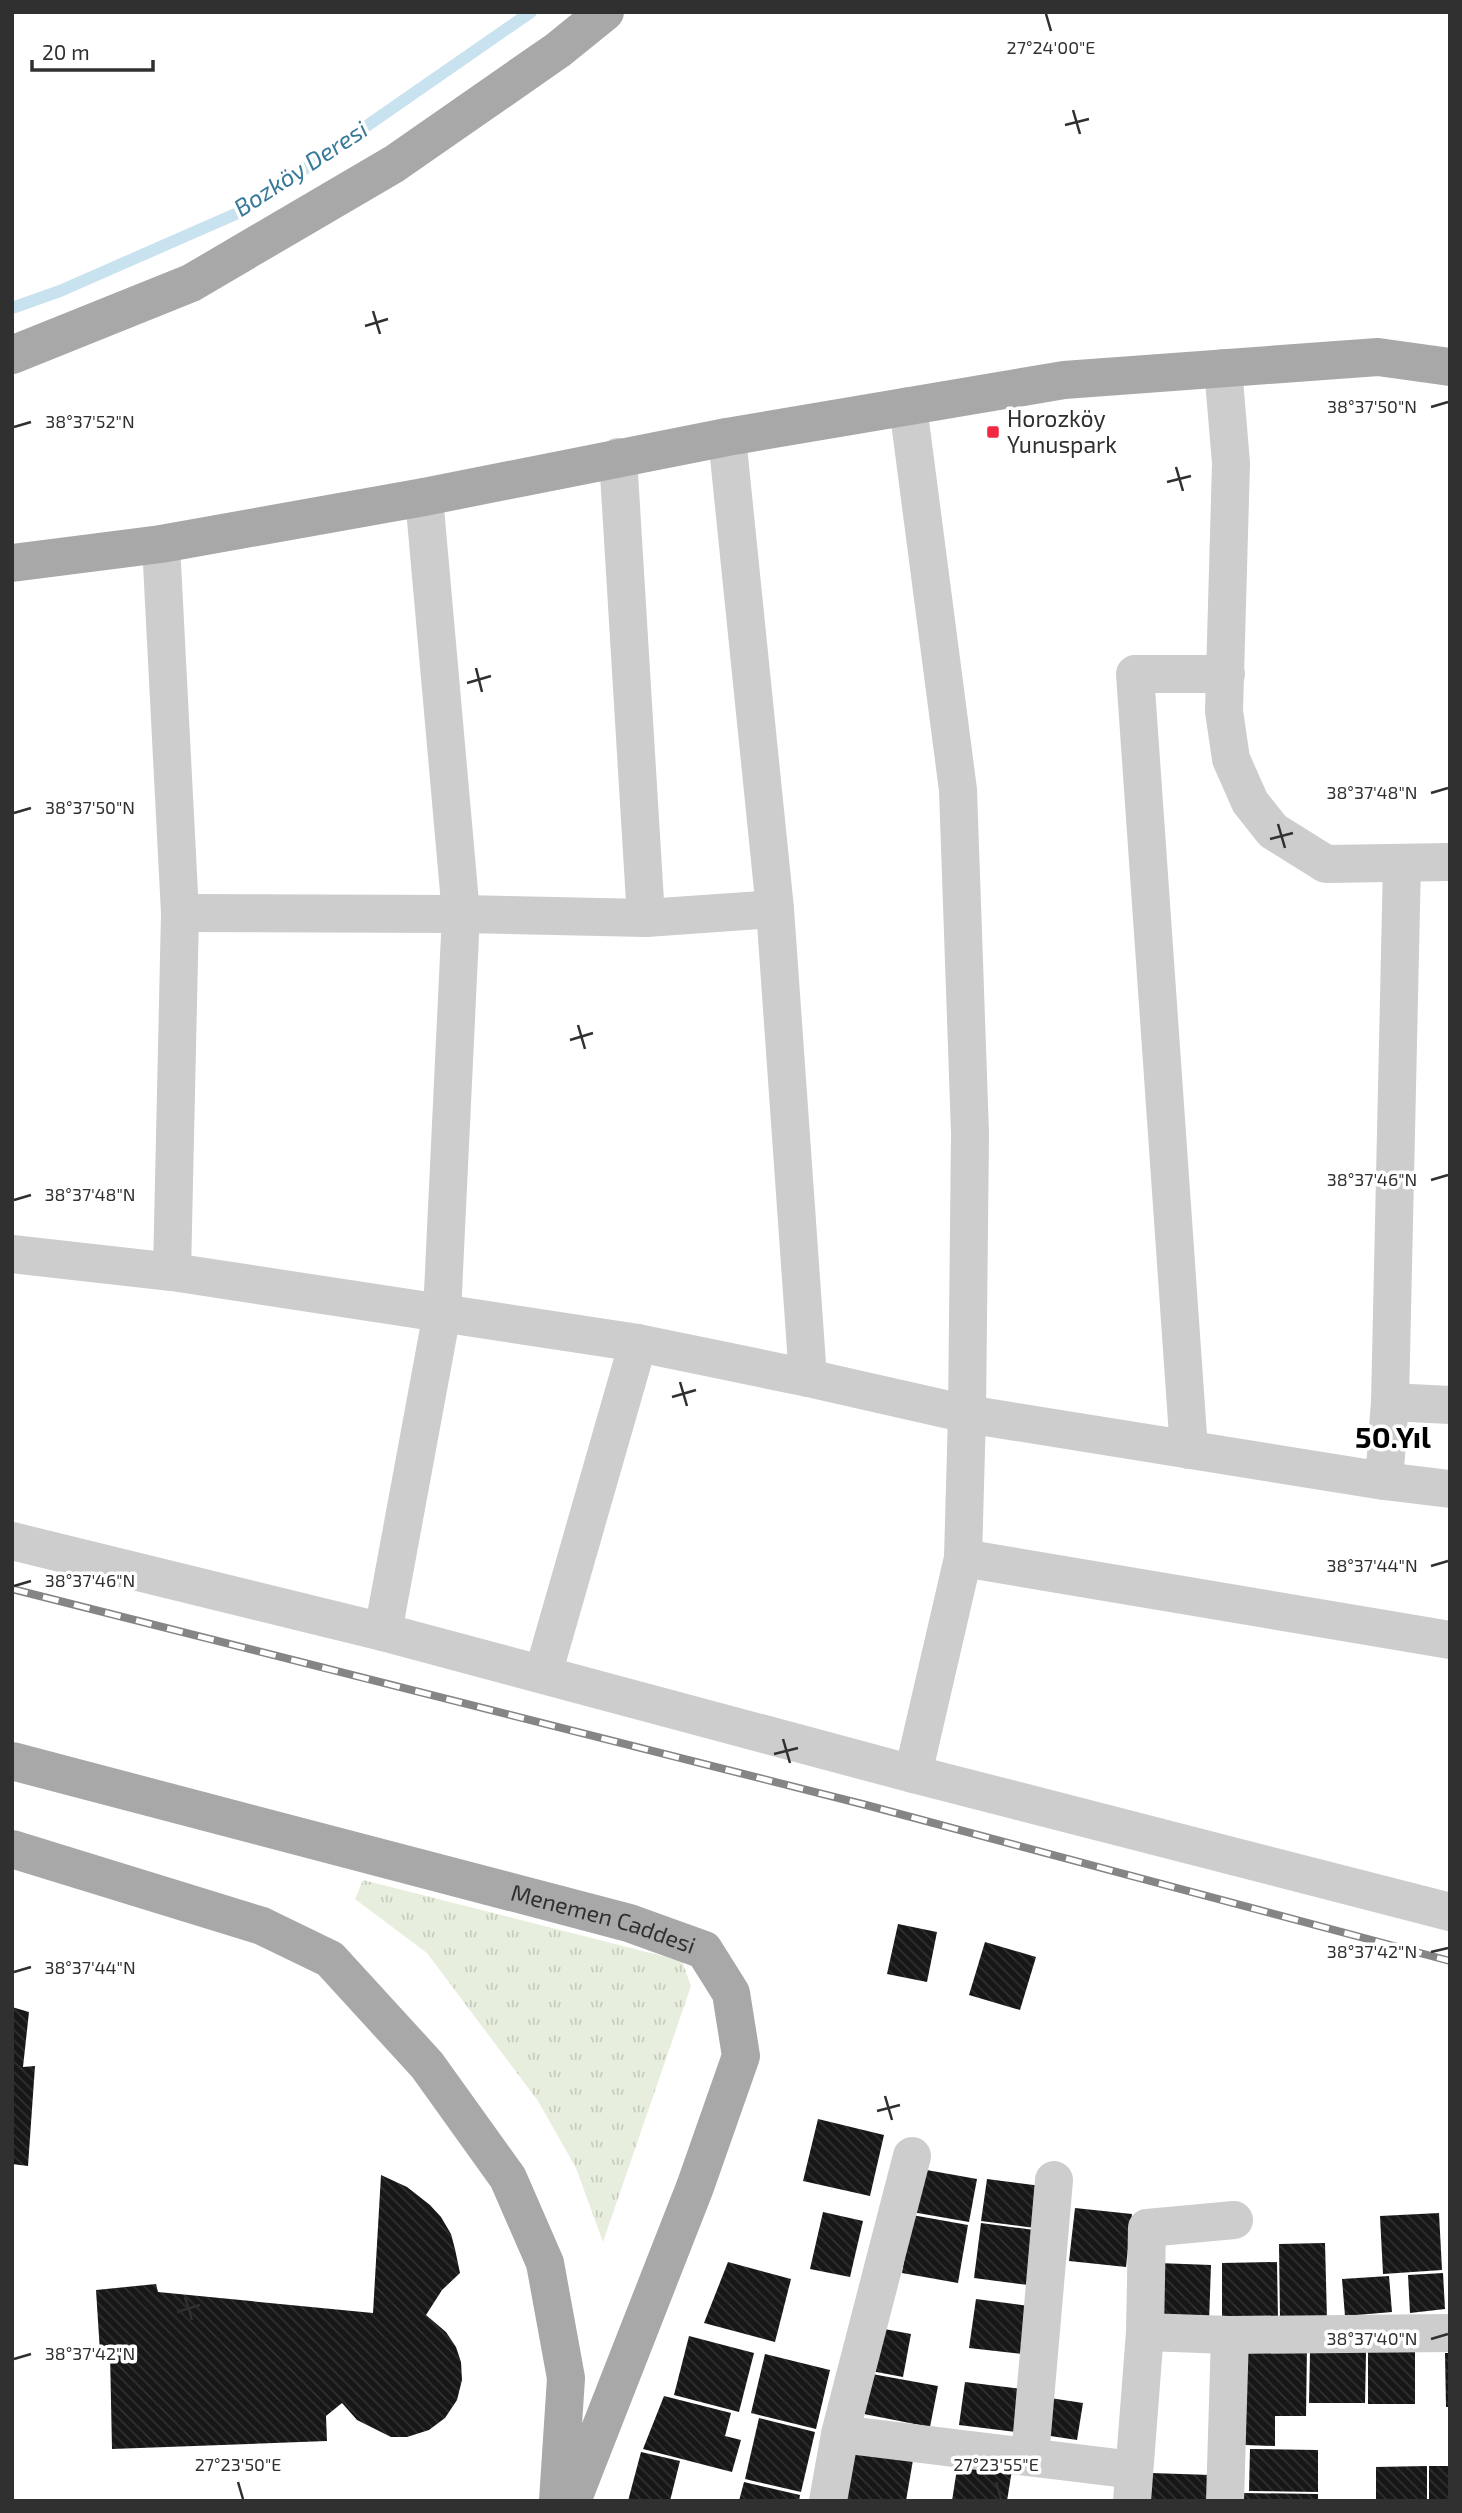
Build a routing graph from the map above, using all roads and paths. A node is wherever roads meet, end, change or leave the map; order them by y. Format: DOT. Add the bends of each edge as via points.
graph roads {
  1 [pos="605,12"];
  2 [pos="12,355"];
  3 [pos="1450,367"];
  4 [pos="1223,368"];
  5 [pos="908,406"];
  6 [pos="727,437"];
  7 [pos="618,457"];
  8 [pos="424,497"];
  9 [pos="161,544"];
  10 [pos="12,563"];
  11 [pos="1226,674"];
  12 [pos="1450,862"];
  13 [pos="1402,863"];
  14 [pos="775,909"];
  15 [pos="180,913"];
  16 [pos="461,914"];
  17 [pos="646,918"];
  18 [pos="12,1254"];
  19 [pos="172,1272"];
  20 [pos="442,1313"];
  21 [pos="638,1343"];
  22 [pos="808,1378"];
  23 [pos="1390,1402"];
  24 [pos="1450,1405"];
  25 [pos="967,1414"];
  26 [pos="1189,1450"];
  27 [pos="1384,1481"];
  28 [pos="1450,1489"];
  29 [pos="12,1541"];
  30 [pos="963,1558"];
  31 [pos="383,1632"];
  32 [pos="1450,1640"];
  33 [pos="543,1674"];
  34 [pos="12,1761"];
  35 [pos="913,1774"];
  36 [pos="12,1849"];
  37 [pos="1450,1912"];
  38 [pos="912,2156"];
  39 [pos="1054,2180"];
  40 [pos="1234,2220"];
  41 [pos="1145,2332"];
  42 [pos="1450,2333"];
  43 [pos="1230,2335"];
  44 [pos="840,2434"];
  45 [pos="1030,2457"];
  46 [pos="1133,2485"];
  47 [pos="558,2501"];
  48 [pos="572,2501"];
  49 [pos="828,2501"];
  50 [pos="1225,2501"];
  1 -- 2 [label="main road" via="394,164 191,284"];
  3 -- 4 [label="main road" via="1378,357"];
  4 -- 5 [label="main road" via="1064,380"];
  4 -- 11 [label="street" via="1231,463"];
  5 -- 6 [label="main road"];
  5 -- 25 [label="street" via="958,790 970,1133"];
  6 -- 7 [label="main road"];
  6 -- 14 [label="street"];
  7 -- 8 [label="main road"];
  7 -- 17 [label="street"];
  8 -- 9 [label="main road"];
  8 -- 16 [label="street"];
  9 -- 10 [label="main road"];
  9 -- 15 [label="street"];
  11 -- 13 [label="street" via="1224,711 1231,759 1250,802 1273,831 1326,864"];
  11 -- 26 [label="street" via="1135,674"];
  12 -- 13 [label="street"];
  13 -- 23 [label="street"];
  14 -- 17 [label="street"];
  14 -- 22 [label="street"];
  15 -- 16 [label="street"];
  15 -- 19 [label="street"];
  16 -- 17 [label="street"];
  16 -- 20 [label="street"];
  18 -- 19 [label="street"];
  19 -- 20 [label="street"];
  20 -- 21 [label="street"];
  20 -- 31 [label="street"];
  21 -- 22 [label="street"];
  21 -- 33 [label="street"];
  22 -- 25 [label="street"];
  23 -- 24 [label="street"];
  23 -- 27 [label="street"];
  25 -- 26 [label="street"];
  25 -- 30 [label="street"];
  26 -- 27 [label="street"];
  27 -- 28 [label="street"];
  29 -- 31 [label="street"];
  30 -- 32 [label="street"];
  30 -- 35 [label="street"];
  31 -- 33 [label="street"];
  33 -- 35 [label="street"];
  34 -- 48 [label="main road, Menemen Caddesi" via="629,1923 704,1950 731,1993 741,2056 695,2187"];
  35 -- 37 [label="street"];
  36 -- 47 [label="main road" via="262,1926 330,1959 427,2065 508,2178 545,2263 566,2378"];
  38 -- 44 [label="street"];
  39 -- 45 [label="street"];
  40 -- 41 [label="street" via="1147,2228"];
  41 -- 43 [label="street"];
  41 -- 46 [label="street"];
  42 -- 43 [label="street"];
  43 -- 50 [label="street"];
  44 -- 45 [label="street"];
  44 -- 49 [label="street"];
  45 -- 46 [label="street"];
}
